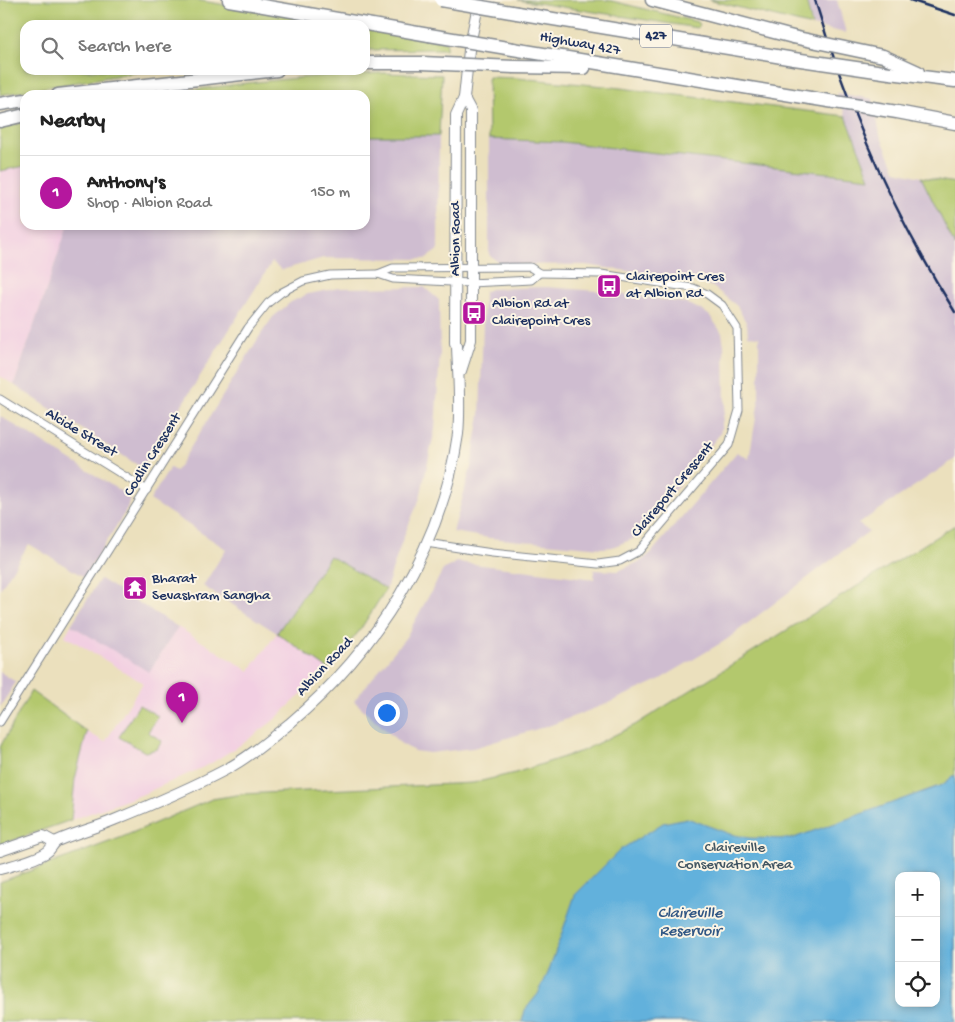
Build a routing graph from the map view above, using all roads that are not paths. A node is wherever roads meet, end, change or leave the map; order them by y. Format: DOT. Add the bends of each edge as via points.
graph roads {
  1 [pos="229,0"];
  2 [pos="440,0"];
  3 [pos="479,0"];
  4 [pos="652,0"];
  5 [pos="343,20"];
  6 [pos="370,25"];
  7 [pos="370,64"];
  8 [pos="624,68"];
  9 [pos="236,75"];
  10 [pos="929,77"];
  11 [pos="955,81"];
  12 [pos="131,88"];
  13 [pos="100,90"];
  14 [pos="123,90"];
  15 [pos="464,98"];
  16 [pos="20,101"];
  17 [pos="0,104"];
  18 [pos="20,116"];
  19 [pos="0,121"];
  20 [pos="955,123"];
  21 [pos="455,268"];
  22 [pos="470,268"];
  23 [pos="539,272"];
  24 [pos="378,274"];
  25 [pos="455,282"];
  26 [pos="470,283"];
  27 [pos="458,380"];
  28 [pos="0,399"];
  29 [pos="147,490"];
  30 [pos="426,543"];
  31 [pos="0,722"];
  32 [pos="54,842"];
  33 [pos="0,851"];
  34 [pos="0,869"];
  1 -- 5 [label="highway, Highway 427, bridge"];
  2 -- 10 [label="highway, Highway 427 / 427, bridge" via="794,59"];
  3 -- 15 [label="main road, Albion Road"];
  4 -- 10 [label="highway, bridge" via="793,37 883,56"];
  6 -- 8 [label="highway, Highway 427, bridge"];
  7 -- 8 [label="highway, bridge" via="422,62"];
  8 -- 20 [label="highway, Highway 427, bridge"];
  9 -- 12 [label="highway"];
  10 -- 11 [label="highway, Highway 427 / 427"];
  12 -- 13 [label="highway"];
  12 -- 14 [label="highway"];
  15 -- 21 [label="main road, Albion Road" via="456,115"];
  15 -- 22 [label="main road, Albion Road" via="471,111"];
  16 -- 17 [label="highway"];
  18 -- 19 [label="highway"];
  21 -- 22 [label="street, Claireport Crescent"];
  21 -- 24 [label="street, Codlin Crescent" via="393,268"];
  21 -- 25 [label="main road, Albion Road"];
  22 -- 23 [label="street, Claireport Crescent" via="530,267"];
  22 -- 26 [label="main road, Albion Road"];
  23 -- 26 [label="street, Claireport Crescent" via="531,280"];
  23 -- 30 [label="street, Claireport Crescent" via="601,274 683,286 701,291 722,305 733,319 739,337 739,410 729,445 647,543 639,551 620,560 598,564"];
  24 -- 25 [label="street, Codlin Crescent" via="393,280"];
  24 -- 29 [label="street, Codlin Crescent" via="314,278 292,286 268,303 248,328"];
  25 -- 26 [label="street, Claireport Crescent"];
  25 -- 27 [label="main road, Albion Road"];
  26 -- 27 [label="main road, Albion Road" via="471,340"];
  27 -- 30 [label="main road, Albion Road" via="458,432 453,459 439,511"];
  28 -- 29 [label="street, Alcide Street"];
  29 -- 31 [label="street, Codlin Crescent"];
  30 -- 32 [label="main road, Albion Road" via="403,590 373,637 323,694 276,735 227,769 200,783"];
  32 -- 33 [label="main road, Albion Road" via="43,836"];
  32 -- 34 [label="main road, Albion Road" via="47,852"];
}
